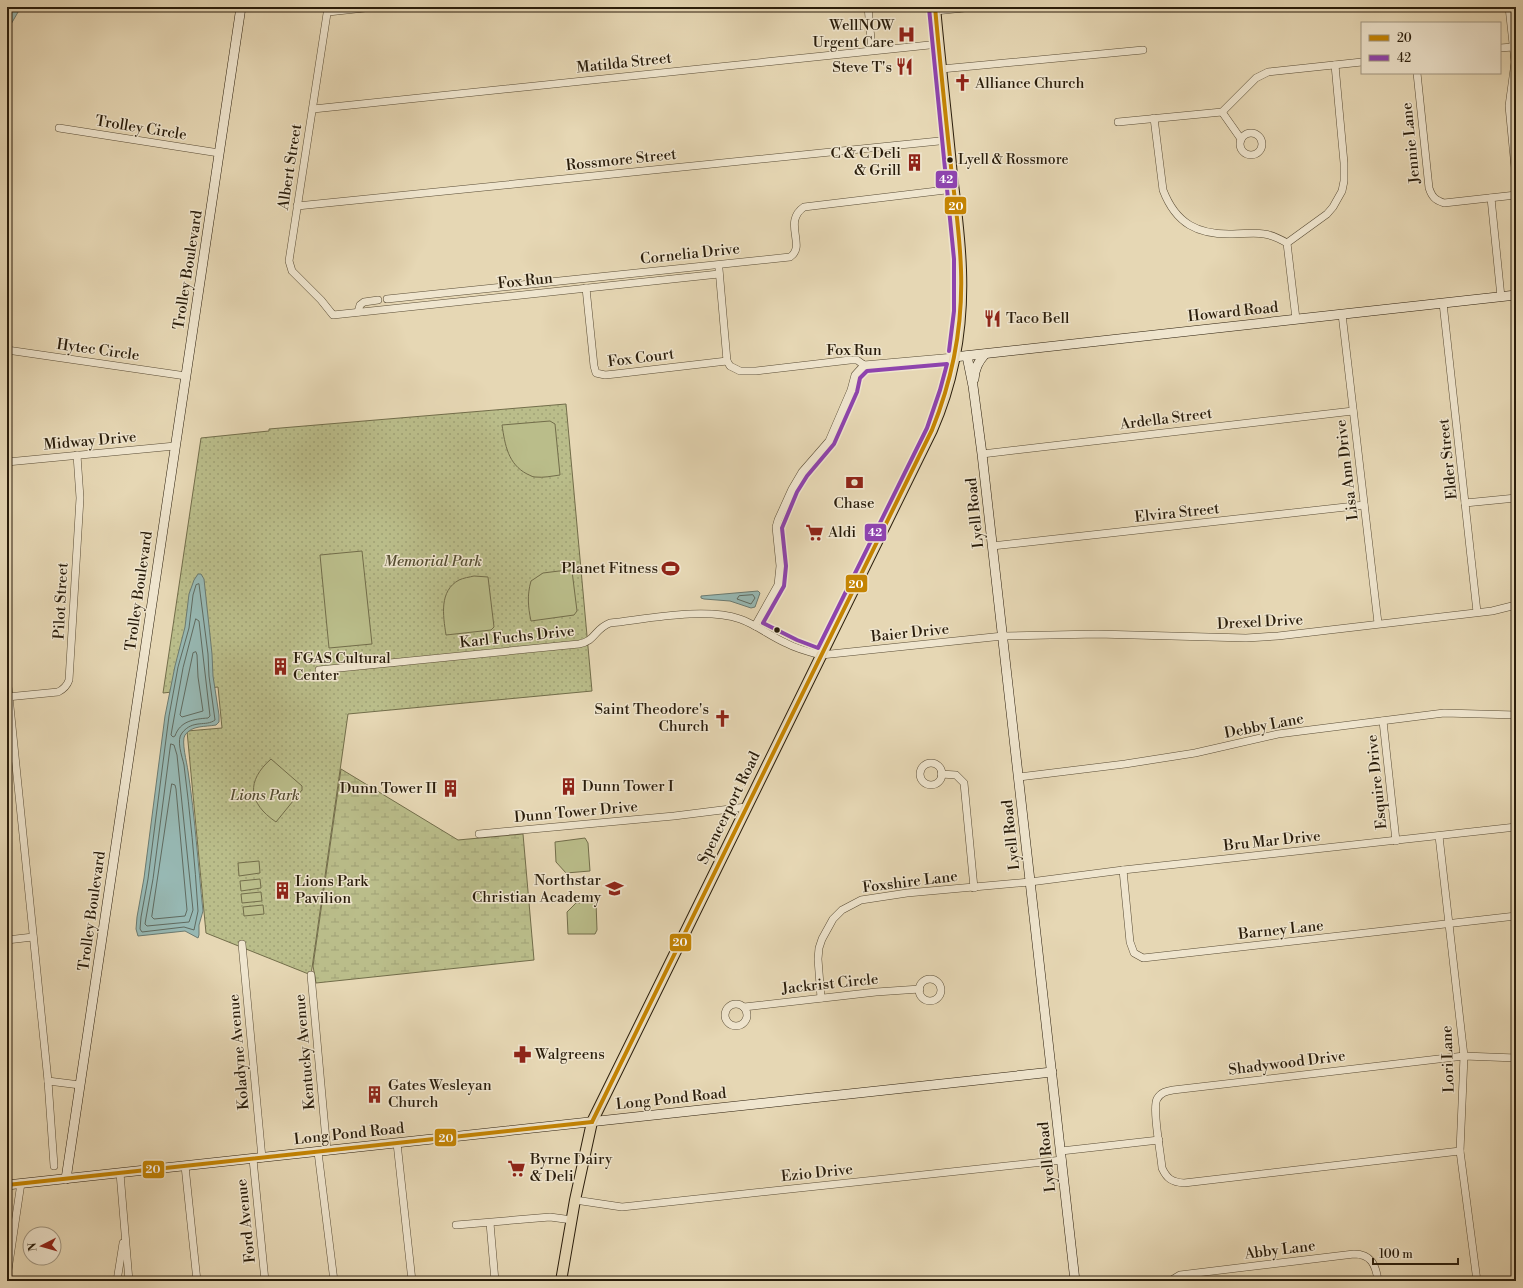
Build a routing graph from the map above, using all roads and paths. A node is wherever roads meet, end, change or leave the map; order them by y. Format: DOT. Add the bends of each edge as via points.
graph roads {
  1 [pos="241,7"];
  2 [pos="374,7"];
  3 [pos="868,7"];
  4 [pos="974,7"];
  5 [pos="1509,7"];
  6 [pos="328,9"];
  7 [pos="935,9"];
  8 [pos="939,44"];
  9 [pos="1513,47"];
  10 [pos="1501,48"];
  11 [pos="872,50"];
  12 [pos="1143,50"];
  13 [pos="1361,62"];
  14 [pos="1335,65"];
  15 [pos="941,69"];
  16 [pos="1417,74"];
  17 [pos="313,109"];
  18 [pos="1222,112"];
  19 [pos="1154,118"];
  20 [pos="1118,122"];
  21 [pos="59,128"];
  22 [pos="1241,139"];
  23 [pos="949,140"];
  24 [pos="219,153"];
  25 [pos="1516,178"];
  26 [pos="954,189"];
  27 [pos="1516,195"];
  28 [pos="1491,198"];
  29 [pos="297,206"];
  30 [pos="1287,243"];
  31 [pos="718,264"];
  32 [pos="719,274"];
  33 [pos="586,288"];
  34 [pos="1516,295"];
  35 [pos="1501,297"];
  36 [pos="387,299"];
  37 [pos="378,300"];
  38 [pos="1443,303"];
  39 [pos="358,312"];
  40 [pos="1342,314"];
  41 [pos="333,315"];
  42 [pos="1296,319"];
  43 [pos="7,350"];
  44 [pos="985,354"];
  45 [pos="968,356"];
  46 [pos="954,357"];
  47 [pos="728,361"];
  48 [pos="864,365"];
  49 [pos="186,376"];
  50 [pos="973,386"];
  51 [pos="1353,411"];
  52 [pos="175,446"];
  53 [pos="77,454"];
  54 [pos="982,454"];
  55 [pos="7,462"];
  56 [pos="1516,498"];
  57 [pos="1466,503"];
  58 [pos="1364,505"];
  59 [pos="992,546"];
  60 [pos="1516,606"];
  61 [pos="1477,612"];
  62 [pos="1378,623"];
  63 [pos="755,626"];
  64 [pos="1002,636"];
  65 [pos="821,655"];
  66 [pos="319,670"];
  67 [pos="7,677"];
  68 [pos="8,697"];
  69 [pos="1516,715"];
  70 [pos="1383,721"];
  71 [pos="941,774"];
  72 [pos="1018,777"];
  73 [pos="746,807"];
  74 [pos="1516,827"];
  75 [pos="479,834"];
  76 [pos="1439,836"];
  77 [pos="1396,841"];
  78 [pos="1123,870"];
  79 [pos="1030,882"];
  80 [pos="974,888"];
  81 [pos="1516,916"];
  82 [pos="1450,924"];
  83 [pos="34,937"];
  84 [pos="7,940"];
  85 [pos="242,944"];
  86 [pos="311,976"];
  87 [pos="920,989"];
  88 [pos="821,998"];
  89 [pos="744,1007"];
  90 [pos="1464,1056"];
  91 [pos="1516,1058"];
  92 [pos="1052,1072"];
  93 [pos="48,1081"];
  94 [pos="80,1084"];
  95 [pos="592,1122"];
  96 [pos="1159,1140"];
  97 [pos="397,1143"];
  98 [pos="322,1151"];
  99 [pos="1460,1151"];
  100 [pos="1061,1155"];
  101 [pos="257,1158"];
  102 [pos="54,1166"];
  103 [pos="185,1166"];
  104 [pos="120,1173"];
  105 [pos="66,1179"];
  106 [pos="21,1184"];
  107 [pos="7,1185"];
  108 [pos="575,1200"];
  109 [pos="572,1220"];
  110 [pos="490,1223"];
  111 [pos="456,1225"];
  112 [pos="125,1231"];
  113 [pos="7,1277"];
  114 [pos="117,1281"];
  115 [pos="129,1281"];
  116 [pos="197,1281"];
  117 [pos="266,1281"];
  118 [pos="334,1281"];
  119 [pos="412,1281"];
  120 [pos="496,1281"];
  121 [pos="561,1281"];
  122 [pos="1075,1281"];
  123 [pos="1170,1281"];
  124 [pos="1378,1281"];
  125 [pos="1477,1281"];
  1 -- 24 [label="street, Trolley Boulevard"];
  2 -- 6 [label="street"];
  3 -- 11 [label="street"];
  4 -- 7 [label="street"];
  5 -- 9 [label="street"];
  6 -- 17 [label="street, Albert Street"];
  7 -- 8 [label="main road, Spencerport Road"];
  8 -- 11 [label="street, Matilda Street"];
  8 -- 15 [label="main road, Spencerport Road"];
  9 -- 10 [label="street"];
  9 -- 25 [label="street" via="1515,62 1509,106"];
  11 -- 17 [label="street, Matilda Street"];
  12 -- 15 [label="street"];
  13 -- 14 [label="street"];
  14 -- 18 [label="street" via="1268,72 1256,78"];
  14 -- 30 [label="street" via="1344,163 1342,191 1327,214"];
  15 -- 23 [label="main road, Spencerport Road"];
  16 -- 28 [label="street, Jennie Lane" via="1429,188 1432,196 1444,203"];
  17 -- 29 [label="street, Albert Street"];
  18 -- 19 [label="street"];
  18 -- 22 [label="street"];
  19 -- 20 [label="street"];
  19 -- 30 [label="street" via="1163,190 1180,217 1203,232 1252,232 1275,236"];
  21 -- 24 [label="street, Trolley Circle"];
  23 -- 26 [label="main road, Spencerport Road"];
  23 -- 29 [label="street, Rossmore Street"];
  24 -- 49 [label="street, Trolley Boulevard"];
  26 -- 31 [label="street, Cornelia Drive" via="804,207 794,219 797,250 790,257"];
  26 -- 46 [label="main road, Spencerport Road" via="961,276 960,314"];
  27 -- 28 [label="street"];
  28 -- 35 [label="street"];
  29 -- 41 [label="street, Albert Street" via="289,255 290,266 296,276"];
  30 -- 42 [label="street"];
  31 -- 32 [label="street"];
  31 -- 36 [label="street, Cornelia Drive"];
  32 -- 33 [label="street, Fox Run"];
  32 -- 47 [label="street"];
  33 -- 39 [label="street, Fox Run"];
  33 -- 47 [label="street, Fox Court" via="594,366 599,375"];
  34 -- 35 [label="street, Howard Road"];
  35 -- 38 [label="street, Howard Road"];
  37 -- 39 [label="street" via="364,302"];
  38 -- 40 [label="street, Howard Road"];
  38 -- 57 [label="street, Elder Street"];
  39 -- 41 [label="street, Fox Run"];
  40 -- 42 [label="street, Howard Road"];
  40 -- 51 [label="street, Lisa Ann Drive"];
  42 -- 44 [label="street, Howard Road"];
  43 -- 49 [label="street, Hytec Circle"];
  44 -- 45 [label="street, Howard Road"];
  44 -- 50 [label="street, Lyell Road" via="974,369"];
  45 -- 46 [label="street, Howard Road"];
  45 -- 50 [label="street, Lyell Road"];
  46 -- 48 [label="street, Fox Run"];
  46 -- 65 [label="main road, Spencerport Road" via="942,406 932,430"];
  47 -- 48 [label="street, Fox Run" via="730,366 740,372 842,360 856,360"];
  48 -- 63 [label="street" via="855,375 852,390 829,441 802,472 778,520 778,586"];
  49 -- 52 [label="street, Trolley Boulevard"];
  50 -- 54 [label="street, Lyell Road"];
  51 -- 54 [label="street, Ardella Street"];
  51 -- 58 [label="street, Lisa Ann Drive"];
  52 -- 53 [label="street, Midway Drive"];
  52 -- 94 [label="street, Trolley Boulevard"];
  53 -- 55 [label="street, Midway Drive"];
  53 -- 68 [label="street, Pilot Street" via="80,498 69,680 63,690 58,692"];
  54 -- 59 [label="street, Lyell Road"];
  56 -- 57 [label="street"];
  57 -- 61 [label="street, Elder Street"];
  58 -- 59 [label="street, Elvira Street"];
  58 -- 62 [label="street, Lisa Ann Drive"];
  59 -- 64 [label="street, Lyell Road"];
  60 -- 61 [label="street, Drexel Drive"];
  61 -- 62 [label="street, Drexel Drive"];
  62 -- 64 [label="street, Drexel Drive" via="1353,628 1246,638 1097,634"];
  63 -- 65 [label="street, Karl Fuchs Drive" via="785,643"];
  63 -- 66 [label="street, Karl Fuchs Drive" via="723,615 685,615 610,623 598,630 591,640 579,644"];
  64 -- 65 [label="street, Baier Drive"];
  64 -- 72 [label="street, Lyell Road"];
  65 -- 73 [label="main road, Spencerport Road"];
  67 -- 68 [label="street"];
  68 -- 83 [label="street"];
  69 -- 70 [label="street, Debby Lane" via="1444,713"];
  70 -- 72 [label="street, Debby Lane" via="1278,734 1195,753 1133,763"];
  70 -- 77 [label="street, Esquire Drive"];
  71 -- 80 [label="street" via="956,775 964,783"];
  72 -- 79 [label="street, Lyell Road"];
  73 -- 75 [label="street, Dunn Tower Drive"];
  73 -- 95 [label="main road, Spencerport Road"];
  74 -- 76 [label="street, Bru Mar Drive"];
  76 -- 77 [label="street, Bru Mar Drive"];
  76 -- 82 [label="street, Lori Lane"];
  77 -- 78 [label="street, Bru Mar Drive"];
  78 -- 79 [label="street, Bru Mar Drive"];
  78 -- 82 [label="street, Barney Lane" via="1130,942 1134,953 1143,958"];
  79 -- 80 [label="street, Foxshire Lane"];
  79 -- 92 [label="street, Lyell Road"];
  80 -- 88 [label="street, Foxshire Lane" via="871,897 842,910 827,929 819,948"];
  81 -- 82 [label="street, Barney Lane"];
  82 -- 90 [label="street, Lori Lane"];
  83 -- 84 [label="street"];
  83 -- 93 [label="street"];
  85 -- 101 [label="street, Koladyne Avenue"];
  86 -- 98 [label="street, Kentucky Avenue"];
  87 -- 88 [label="street, Jackrist Circle"];
  88 -- 89 [label="street, Jackrist Circle"];
  90 -- 91 [label="street, Shadywood Drive"];
  90 -- 96 [label="street, Shadywood Drive" via="1165,1091 1155,1104"];
  90 -- 99 [label="street, Lori Lane"];
  92 -- 95 [label="street, Long Pond Road"];
  92 -- 100 [label="street, Lyell Road"];
  93 -- 94 [label="street"];
  93 -- 102 [label="street"];
  94 -- 105 [label="street, Trolley Boulevard"];
  95 -- 97 [label="street, Long Pond Road"];
  95 -- 108 [label="main road, Spencerport Road"];
  96 -- 99 [label="street, Shadywood Drive" via="1165,1174 1170,1180 1184,1183"];
  96 -- 100 [label="street"];
  97 -- 98 [label="street, Long Pond Road"];
  97 -- 119 [label="street"];
  98 -- 101 [label="street, Long Pond Road"];
  98 -- 118 [label="street, Kentucky Avenue"];
  99 -- 125 [label="street, Lori Lane"];
  100 -- 108 [label="street, Ezio Drive" via="622,1207"];
  100 -- 122 [label="street, Lyell Road"];
  101 -- 103 [label="street, Long Pond Road"];
  101 -- 117 [label="street, Ford Avenue"];
  103 -- 104 [label="street, Long Pond Road"];
  103 -- 116 [label="street"];
  104 -- 105 [label="street, Long Pond Road"];
  104 -- 112 [label="street"];
  105 -- 106 [label="street, Long Pond Road"];
  106 -- 107 [label="street, Long Pond Road"];
  106 -- 113 [label="street"];
  108 -- 109 [label="main road, Spencerport Road"];
  109 -- 110 [label="street" via="550,1217"];
  109 -- 121 [label="main road, Spencerport Road"];
  110 -- 111 [label="street"];
  110 -- 120 [label="street"];
  112 -- 114 [label="street"];
  112 -- 115 [label="street"];
  123 -- 124 [label="street, Abby Lane" via="1180,1275 1362,1254 1373,1264"];
}
